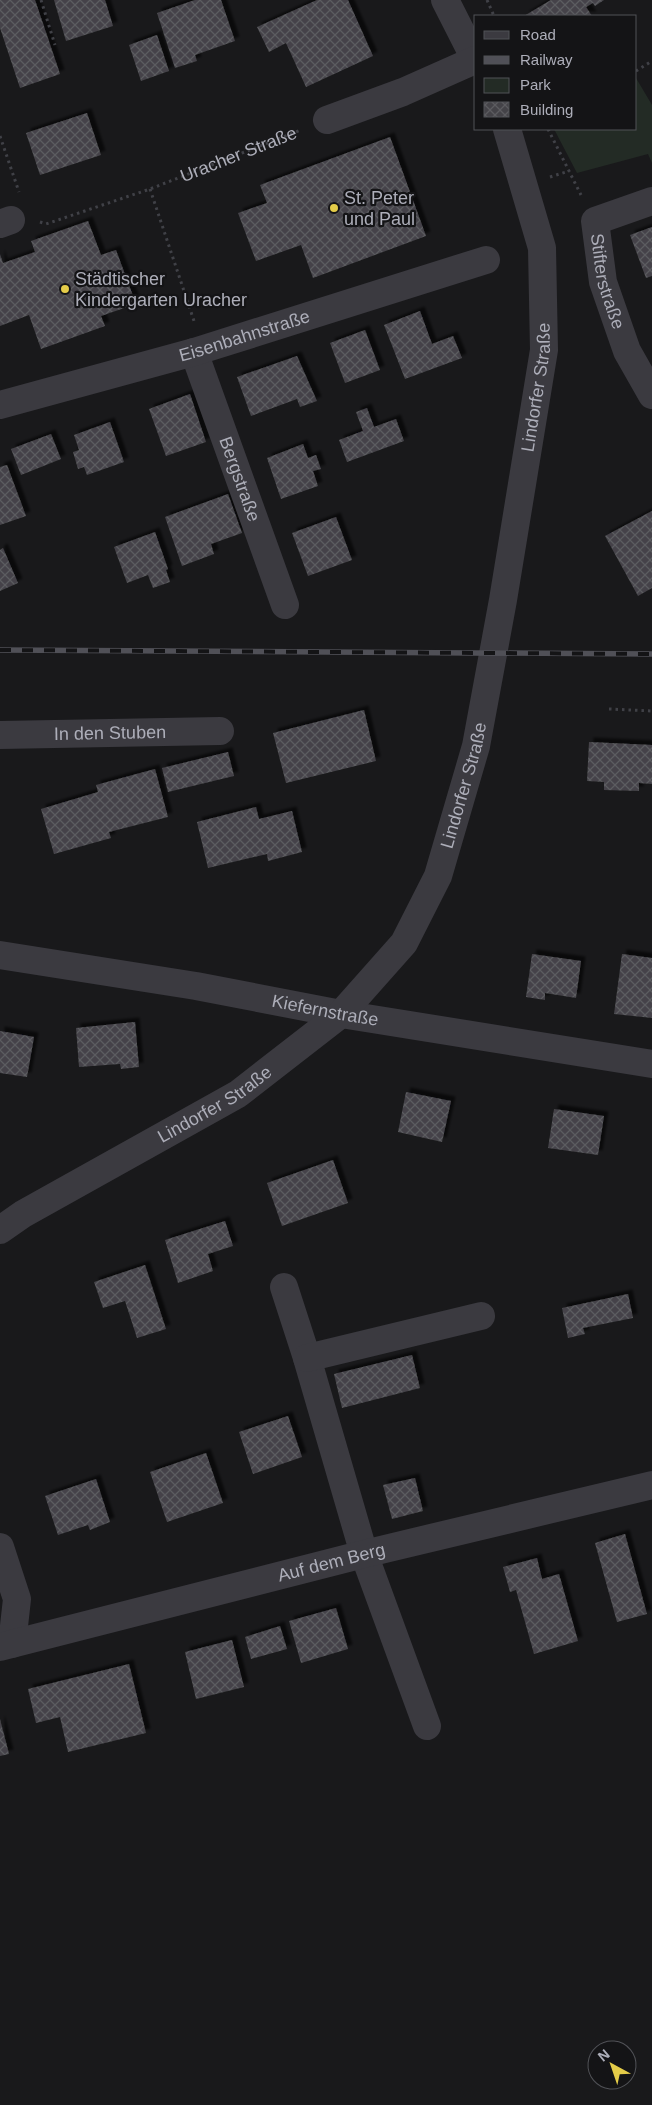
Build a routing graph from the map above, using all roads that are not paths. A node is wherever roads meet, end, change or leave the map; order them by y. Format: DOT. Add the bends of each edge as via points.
graph roads {
  1 [pos="454,4"];
  2 [pos="474,58"];
  3 [pos="474,61"];
  4 [pos="327,120"];
  5 [pos="507,130"];
  6 [pos="652,201"];
  7 [pos="486,260"];
  8 [pos="194,352"];
  9 [pos="652,395"];
  10 [pos="0,405"];
  11 [pos="285,604"];
  12 [pos="220,731"];
  13 [pos="0,735"];
  14 [pos="0,955"];
  15 [pos="341,1014"];
  16 [pos="652,1064"];
  17 [pos="0,1230"];
  18 [pos="284,1287"];
  19 [pos="481,1316"];
  20 [pos="307,1358"];
  21 [pos="652,1485"];
  22 [pos="0,1547"];
  23 [pos="364,1554"];
  24 [pos="6,1646"];
  25 [pos="427,1726"];
  1 -- 2 [label="street"];
  3 -- 4 [label="street"];
  5 -- 15 [label="street, Lindorfer Straße" via="542,248 544,350 476,746 438,876 404,943"];
  6 -- 9 [label="street, Stifterstraße" via="595,222 603,282 628,351"];
  7 -- 8 [label="street, Eisenbahnstraße"];
  8 -- 10 [label="street, Eisenbahnstraße"];
  8 -- 11 [label="street, Bergstraße"];
  12 -- 13 [label="street, In den Stuben"];
  14 -- 15 [label="street, Kiefernstraße" via="196,986"];
  15 -- 16 [label="street, Kiefernstraße"];
  15 -- 17 [label="street, Lindorfer Straße" via="238,1094"];
  18 -- 20 [label="street"];
  19 -- 20 [label="street"];
  20 -- 23 [label="street"];
  21 -- 23 [label="street, Auf dem Berg"];
  22 -- 24 [label="street, Auf dem Berg" via="16,1599"];
  23 -- 24 [label="street, Auf dem Berg"];
  23 -- 25 [label="street"];
}
